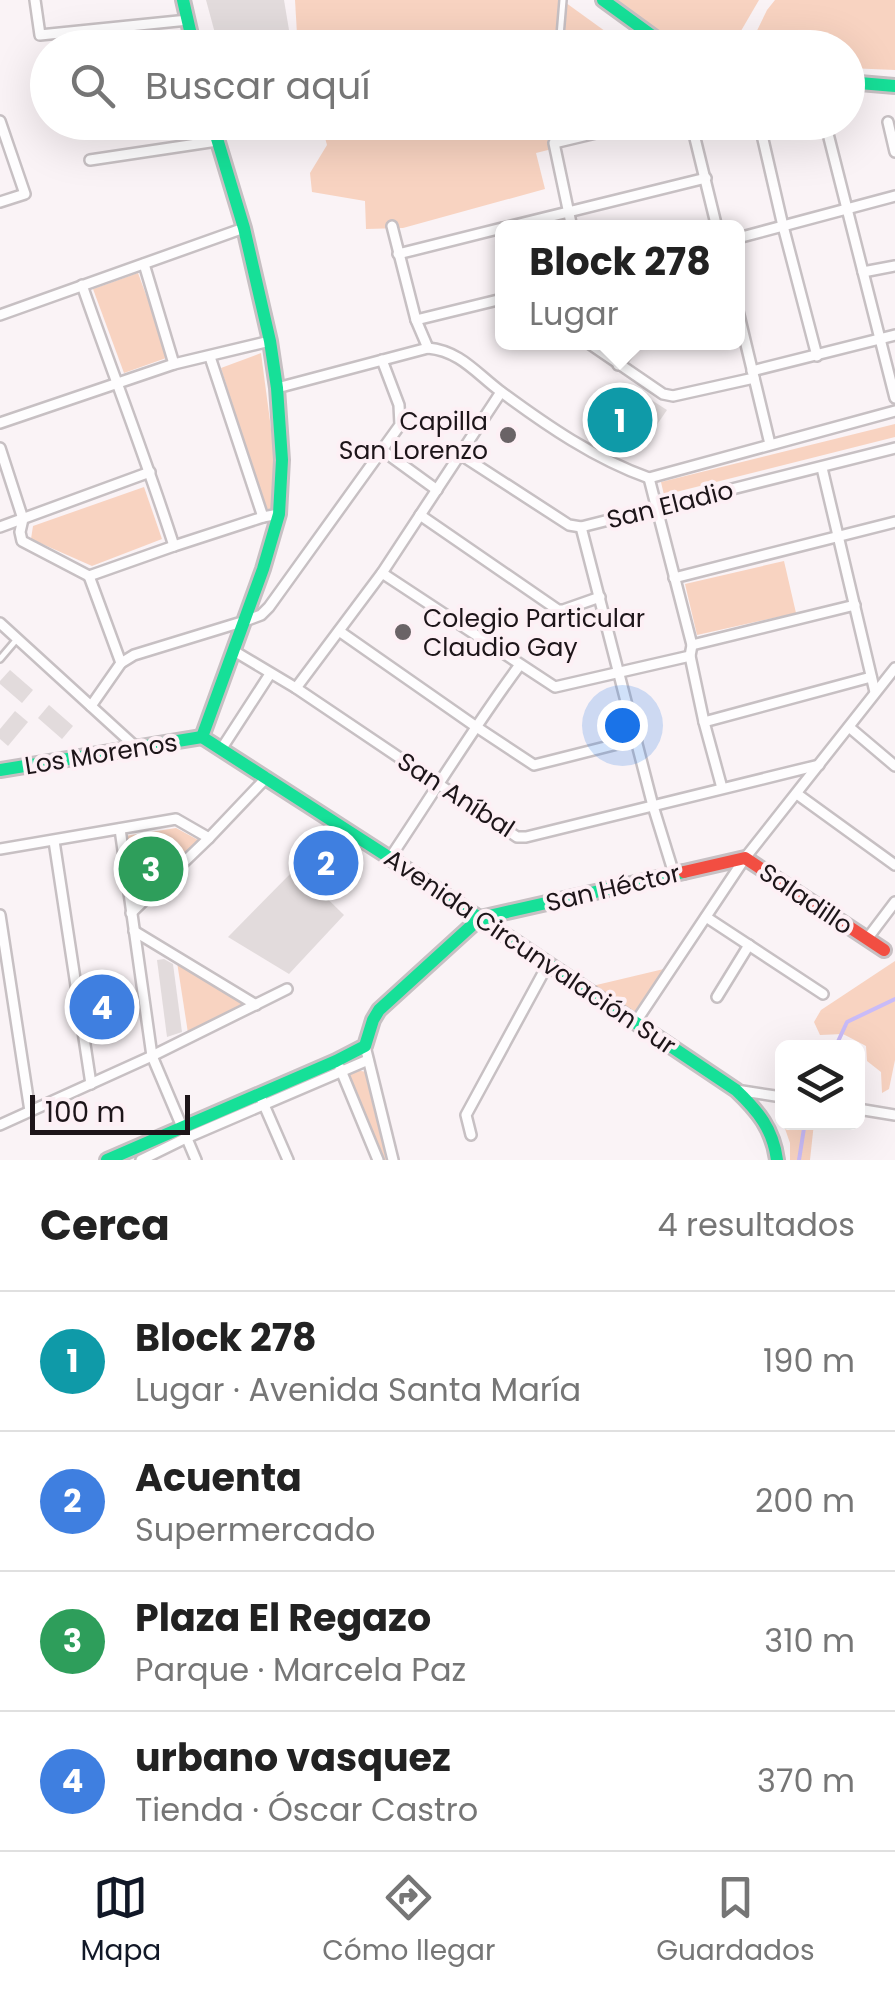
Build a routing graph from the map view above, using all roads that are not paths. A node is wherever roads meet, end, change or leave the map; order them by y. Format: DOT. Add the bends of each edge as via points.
graph roads {
  1 [pos="35,0"];
  2 [pos="182,0"];
  3 [pos="563,0"];
  4 [pos="603,0"];
  5 [pos="188,20"];
  6 [pos="39,30"];
  7 [pos="89,30"];
  8 [pos="190,30"];
  9 [pos="560,30"];
  10 [pos="644,30"];
  11 [pos="865,83"];
  12 [pos="895,86"];
  13 [pos="0,121"];
  14 [pos="888,122"];
  15 [pos="567,140"];
  16 [pos="696,140"];
  17 [pos="762,140"];
  18 [pos="828,140"];
  19 [pos="217,142"];
  20 [pos="554,143"];
  21 [pos="895,152"];
  22 [pos="90,160"];
  23 [pos="706,178"];
  24 [pos="895,196"];
  25 [pos="0,202"];
  26 [pos="845,209"];
  27 [pos="568,211"];
  28 [pos="534,220"];
  29 [pos="570,220"];
  30 [pos="716,220"];
  31 [pos="392,226"];
  32 [pos="783,226"];
  33 [pos="244,228"];
  34 [pos="495,230"];
  35 [pos="745,236"];
  36 [pos="398,254"];
  37 [pos="144,264"];
  38 [pos="895,266"];
  39 [pos="864,272"];
  40 [pos="82,285"];
  41 [pos="495,301"];
  42 [pos="0,315"];
  43 [pos="416,320"];
  44 [pos="895,336"];
  45 [pos="880,339"];
  46 [pos="270,341"];
  47 [pos="745,341"];
  48 [pos="428,348"];
  49 [pos="598,350"];
  50 [pos="630,350"];
  51 [pos="817,356"];
  52 [pos="210,357"];
  53 [pos="382,360"];
  54 [pos="174,364"];
  55 [pos="618,365"];
  56 [pos="753,374"];
  57 [pos="116,384"];
  58 [pos="277,388"];
  59 [pos="501,392"];
  60 [pos="895,398"];
  61 [pos="895,411"];
  62 [pos="0,423"];
  63 [pos="770,444"];
  64 [pos="0,448"];
  65 [pos="895,448"];
  66 [pos="382,450"];
  67 [pos="461,455"];
  68 [pos="822,468"];
  69 [pos="150,472"];
  70 [pos="649,478"];
  71 [pos="438,490"];
  72 [pos="657,507"];
  73 [pos="279,514"];
  74 [pos="420,514"];
  75 [pos="262,517"];
  76 [pos="23,519"];
  77 [pos="895,522"];
  78 [pos="0,527"];
  79 [pos="581,527"];
  80 [pos="839,538"];
  81 [pos="174,546"];
  82 [pos="382,573"];
  83 [pos="89,576"];
  84 [pos="674,578"];
  85 [pos="600,598"];
  86 [pos="855,606"];
  87 [pos="245,622"];
  88 [pos="0,623"];
  89 [pos="339,631"];
  90 [pos="17,640"];
  91 [pos="691,650"];
  92 [pos="234,651"];
  93 [pos="0,659"];
  94 [pos="122,663"];
  95 [pos="519,666"];
  96 [pos="895,668"];
  97 [pos="619,672"];
  98 [pos="270,674"];
  99 [pos="872,677"];
  100 [pos="296,688"];
  101 [pos="875,692"];
  102 [pos="91,706"];
  103 [pos="704,722"];
  104 [pos="475,726"];
  105 [pos="849,727"];
  106 [pos="202,737"];
  107 [pos="636,739"];
  108 [pos="222,748"];
  109 [pos="138,749"];
  110 [pos="820,765"];
  111 [pos="895,766"];
  112 [pos="0,770"];
  113 [pos="267,777"];
  114 [pos="439,786"];
  115 [pos="722,788"];
  116 [pos="796,794"];
  117 [pos="653,806"];
  118 [pos="120,830"];
  119 [pos="209,838"];
  120 [pos="54,841"];
  121 [pos="0,849"];
  122 [pos="390,858"];
  123 [pos="745,858"];
  124 [pos="895,864"];
  125 [pos="674,874"];
  126 [pos="895,902"];
  127 [pos="131,913"];
  128 [pos="0,915"];
  129 [pos="706,917"];
  130 [pos="480,918"];
  131 [pos="134,931"];
  132 [pos="867,939"];
  133 [pos="748,945"];
  134 [pos="884,950"];
  135 [pos="548,964"];
  136 [pos="13,986"];
  137 [pos="0,989"];
  138 [pos="287,989"];
  139 [pos="823,994"];
  140 [pos="717,998"];
  141 [pos="256,1005"];
  142 [pos="635,1022"];
  143 [pos="367,1053"];
  144 [pos="152,1056"];
  145 [pos="339,1067"];
  146 [pos="91,1084"];
  147 [pos="736,1090"];
  148 [pos="775,1095"];
  149 [pos="262,1099"];
  150 [pos="775,1099"];
  151 [pos="865,1110"];
  152 [pos="30,1111"];
  153 [pos="759,1112"];
  154 [pos="895,1114"];
  155 [pos="0,1125"];
  156 [pos="184,1133"];
  157 [pos="472,1136"];
  158 [pos="107,1160"];
  159 [pos="141,1160"];
  160 [pos="196,1160"];
  161 [pos="288,1160"];
  162 [pos="378,1160"];
  163 [pos="393,1160"];
  164 [pos="777,1160"];
  1 -- 6 [label="street"];
  2 -- 5 [label="main road"];
  3 -- 9 [label="lane"];
  4 -- 10 [label="main road"];
  5 -- 7 [label="street"];
  5 -- 8 [label="main road"];
  11 -- 12 [label="main road"];
  13 -- 25 [label="street" via="25,194"];
  14 -- 21 [label="street"];
  15 -- 20 [label="street"];
  16 -- 23 [label="street"];
  17 -- 32 [label="street"];
  18 -- 26 [label="street"];
  19 -- 22 [label="street"];
  19 -- 33 [label="main road"];
  20 -- 27 [label="street"];
  23 -- 27 [label="street"];
  23 -- 30 [label="street"];
  24 -- 26 [label="street"];
  26 -- 32 [label="street"];
  26 -- 39 [label="street"];
  27 -- 28 [label="street"];
  27 -- 29 [label="street"];
  31 -- 36 [label="street"];
  32 -- 35 [label="street"];
  32 -- 51 [label="street"];
  33 -- 37 [label="street"];
  33 -- 46 [label="main road"];
  34 -- 36 [label="street"];
  36 -- 43 [label="street"];
  37 -- 40 [label="street"];
  37 -- 54 [label="street"];
  38 -- 39 [label="street"];
  39 -- 45 [label="street"];
  40 -- 42 [label="street"];
  40 -- 57 [label="street"];
  41 -- 43 [label="street"];
  43 -- 48 [label="street"];
  44 -- 45 [label="street"];
  45 -- 51 [label="street"];
  45 -- 60 [label="street"];
  46 -- 52 [label="street"];
  46 -- 58 [label="main road"];
  47 -- 56 [label="street"];
  48 -- 53 [label="street"];
  48 -- 59 [label="street" via="460,358"];
  49 -- 55 [label="street"];
  50 -- 55 [label="street"];
  51 -- 56 [label="street"];
  52 -- 54 [label="street"];
  52 -- 75 [label="street"];
  53 -- 58 [label="street"];
  53 -- 66 [label="street" via="400,413 400,425"];
  54 -- 57 [label="street"];
  55 -- 56 [label="street" via="673,396"];
  56 -- 63 [label="street"];
  57 -- 62 [label="street"];
  57 -- 69 [label="street"];
  58 -- 73 [label="main road"];
  59 -- 67 [label="street"];
  59 -- 70 [label="street" via="615,466"];
  61 -- 63 [label="street"];
  63 -- 70 [label="street"];
  64 -- 76 [label="street"];
  65 -- 68 [label="street, San Eladio"];
  66 -- 71 [label="street"];
  66 -- 87 [label="street" via="270,608"];
  67 -- 71 [label="street"];
  67 -- 79 [label="street, San Eladio"];
  68 -- 72 [label="street, San Eladio"];
  68 -- 80 [label="street"];
  69 -- 76 [label="street"];
  69 -- 81 [label="street"];
  70 -- 72 [label="street"];
  71 -- 74 [label="street"];
  72 -- 79 [label="street, San Eladio"];
  72 -- 84 [label="street"];
  73 -- 75 [label="street"];
  73 -- 87 [label="main road"];
  74 -- 82 [label="street"];
  74 -- 85 [label="street" via="558,610"];
  75 -- 81 [label="street"];
  76 -- 78 [label="street"];
  76 -- 83 [label="street" via="24,542"];
  77 -- 80 [label="street"];
  79 -- 85 [label="street"];
  80 -- 84 [label="street"];
  80 -- 86 [label="street"];
  81 -- 83 [label="street"];
  82 -- 89 [label="street"];
  82 -- 95 [label="street"];
  83 -- 94 [label="street"];
  84 -- 91 [label="street"];
  85 -- 97 [label="street"];
  86 -- 91 [label="street"];
  86 -- 99 [label="street"];
  87 -- 92 [label="main road"];
  87 -- 94 [label="street"];
  88 -- 90 [label="street"];
  89 -- 100 [label="street"];
  89 -- 104 [label="street"];
  90 -- 93 [label="lane"];
  90 -- 102 [label="street"];
  91 -- 97 [label="street"];
  91 -- 103 [label="street"];
  92 -- 98 [label="street, San Aníbal"];
  92 -- 106 [label="main road"];
  94 -- 102 [label="street"];
  95 -- 97 [label="street" via="555,688"];
  95 -- 104 [label="street"];
  96 -- 101 [label="street"];
  97 -- 107 [label="street"];
  98 -- 100 [label="street, San Aníbal"];
  98 -- 108 [label="street"];
  99 -- 101 [label="street"];
  99 -- 103 [label="street"];
  100 -- 114 [label="street, San Aníbal"];
  101 -- 105 [label="street"];
  102 -- 109 [label="street"];
  103 -- 115 [label="street"];
  104 -- 107 [label="street" via="534,765"];
  104 -- 114 [label="street"];
  105 -- 110 [label="street"];
  105 -- 111 [label="street"];
  106 -- 108 [label="main road, Avenida Circunvalación Sur"];
  106 -- 109 [label="main road, Los Morenos"];
  107 -- 117 [label="street"];
  108 -- 113 [label="main road, Avenida Circunvalación Sur"];
  109 -- 112 [label="main road, Los Morenos"];
  110 -- 115 [label="street, San Aníbal"];
  110 -- 116 [label="street"];
  113 -- 119 [label="street"];
  113 -- 122 [label="main road, Avenida Circunvalación Sur"];
  114 -- 117 [label="street, San Aníbal" via="518,838"];
  114 -- 122 [label="street"];
  115 -- 117 [label="street, San Aníbal"];
  116 -- 123 [label="street"];
  116 -- 124 [label="street"];
  117 -- 125 [label="street"];
  118 -- 119 [label="street" via="176,819"];
  118 -- 120 [label="street"];
  118 -- 127 [label="street"];
  119 -- 127 [label="street"];
  120 -- 121 [label="street"];
  120 -- 146 [label="street"];
  122 -- 130 [label="main road, Avenida Circunvalación Sur"];
  123 -- 125 [label="main road, San Héctor"];
  123 -- 129 [label="street"];
  123 -- 132 [label="main road, Saladillo"];
  125 -- 130 [label="main road, San Héctor"];
  126 -- 132 [label="street, Saladillo"];
  127 -- 131 [label="street"];
  128 -- 136 [label="street"];
  129 -- 133 [label="street"];
  129 -- 142 [label="street"];
  130 -- 135 [label="main road, Avenida Circunvalación Sur"];
  130 -- 143 [label="main road" via="380,1010"];
  131 -- 141 [label="street"];
  131 -- 144 [label="street"];
  132 -- 134 [label="main road, Saladillo"];
  133 -- 139 [label="street"];
  133 -- 140 [label="street"];
  135 -- 142 [label="main road, Avenida Circunvalación Sur"];
  135 -- 157 [label="street" via="466,1115"];
  136 -- 137 [label="street"];
  136 -- 152 [label="street"];
  138 -- 141 [label="street"];
  141 -- 144 [label="street"];
  142 -- 147 [label="main road, Avenida Circunvalación Sur"];
  143 -- 145 [label="main road"];
  143 -- 163 [label="street"];
  144 -- 146 [label="street"];
  144 -- 156 [label="street"];
  145 -- 149 [label="main road"];
  145 -- 162 [label="street"];
  146 -- 152 [label="street"];
  147 -- 148 [label="street"];
  147 -- 153 [label="main road, Avenida Circunvalación Sur"];
  149 -- 156 [label="main road"];
  149 -- 161 [label="street"];
  150 -- 153 [label="street"];
  151 -- 154 [label="street"];
  152 -- 155 [label="street"];
  153 -- 164 [label="main road, Avenida Circunvalación Sur" via="776,1138"];
  156 -- 158 [label="main road"];
  156 -- 159 [label="street"];
  156 -- 160 [label="street"];
}
